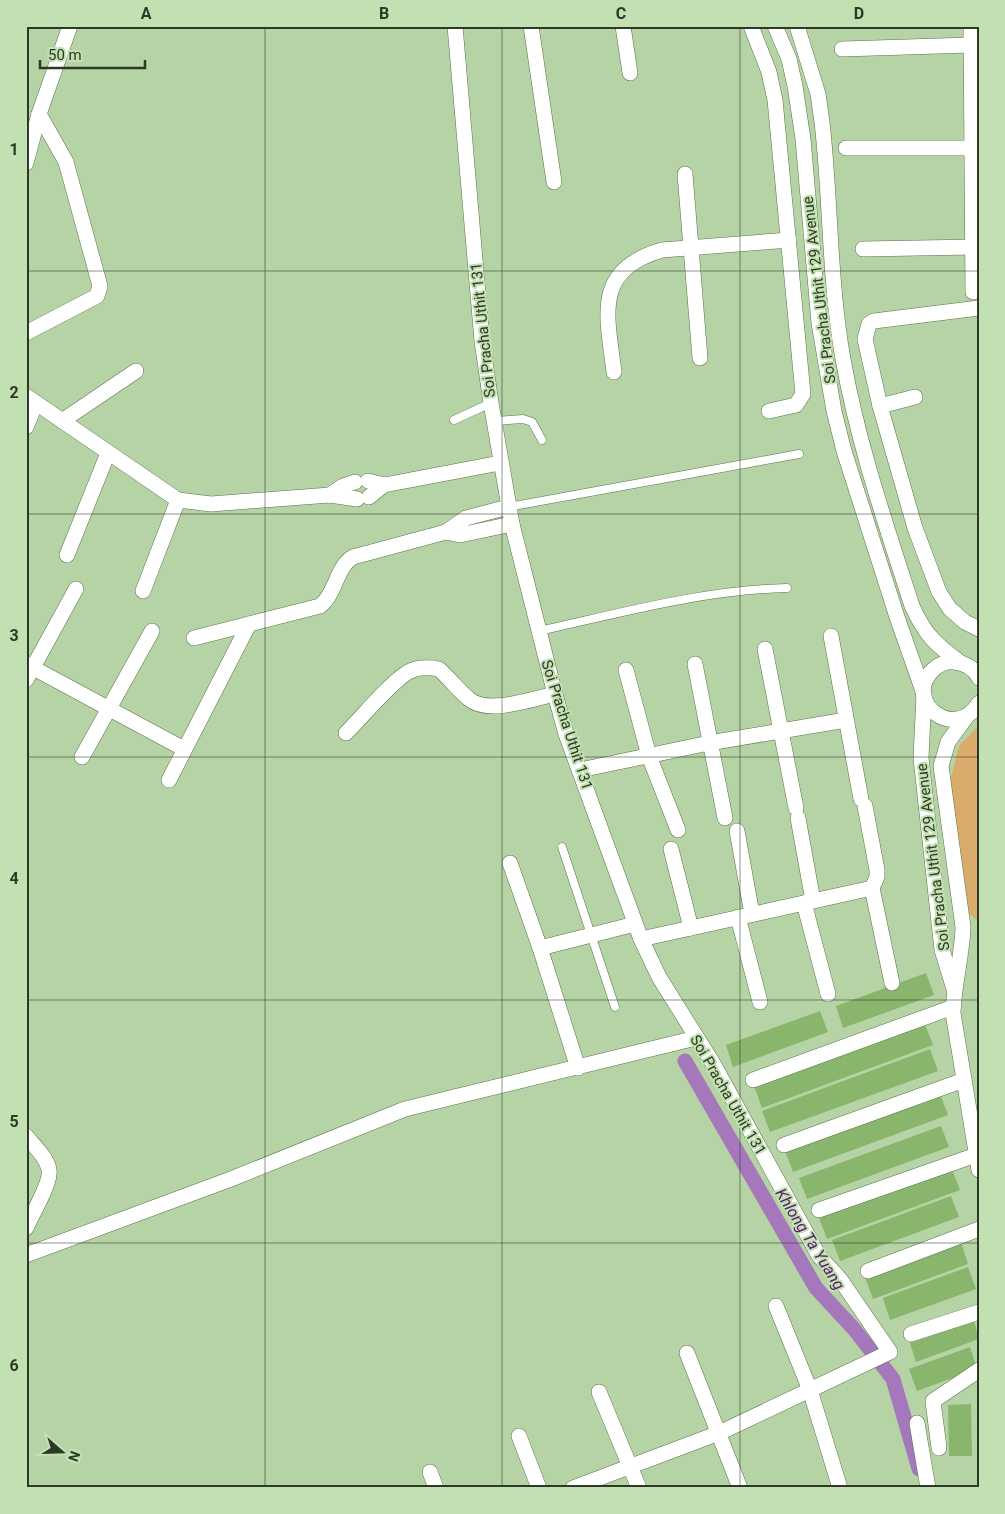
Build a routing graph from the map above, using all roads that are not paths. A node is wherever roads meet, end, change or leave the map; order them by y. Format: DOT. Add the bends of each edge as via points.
graph roads {
  1 [pos="70,26"];
  2 [pos="455,26"];
  3 [pos="531,26"];
  4 [pos="624,26"];
  5 [pos="751,26"];
  6 [pos="775,26"];
  7 [pos="797,26"];
  8 [pos="971,26"];
  9 [pos="971,45"];
  10 [pos="842,49"];
  11 [pos="630,74"];
  12 [pos="39,114"];
  13 [pos="846,148"];
  14 [pos="973,148"];
  15 [pos="26,163"];
  16 [pos="685,174"];
  17 [pos="554,182"];
  18 [pos="829,218"];
  19 [pos="810,221"];
  20 [pos="789,240"];
  21 [pos="974,247"];
  22 [pos="690,248"];
  23 [pos="863,249"];
  24 [pos="974,292"];
  25 [pos="979,308"];
  26 [pos="26,334"];
  27 [pos="700,358"];
  28 [pos="136,371"];
  29 [pos="614,372"];
  30 [pos="915,397"];
  31 [pos="31,400"];
  32 [pos="491,403"];
  33 [pos="880,406"];
  34 [pos="768,411"];
  35 [pos="454,420"];
  36 [pos="62,421"];
  37 [pos="494,421"];
  38 [pos="26,427"];
  39 [pos="542,440"];
  40 [pos="108,453"];
  41 [pos="799,454"];
  42 [pos="500,463"];
  43 [pos="384,485"];
  44 [pos="330,495"];
  45 [pos="178,500"];
  46 [pos="508,507"];
  47 [pos="512,524"];
  48 [pos="446,532"];
  49 [pos="67,555"];
  50 [pos="787,588"];
  51 [pos="76,589"];
  52 [pos="142,591"];
  53 [pos="249,624"];
  54 [pos="979,628"];
  55 [pos="152,631"];
  56 [pos="539,631"];
  57 [pos="831,636"];
  58 [pos="194,638"];
  59 [pos="765,649"];
  60 [pos="695,664"];
  61 [pos="972,669"];
  62 [pos="626,670"];
  63 [pos="28,671"];
  64 [pos="555,694"];
  65 [pos="924,694"];
  66 [pos="108,708"];
  67 [pos="975,709"];
  68 [pos="846,720"];
  69 [pos="781,730"];
  70 [pos="346,733"];
  71 [pos="709,743"];
  72 [pos="184,749"];
  73 [pos="82,756"];
  74 [pos="649,756"];
  75 [pos="580,770"];
  76 [pos="169,780"];
  77 [pos="725,818"];
  78 [pos="678,830"];
  79 [pos="736,831"];
  80 [pos="562,846"];
  81 [pos="671,849"];
  82 [pos="510,863"];
  83 [pos="872,888"];
  84 [pos="809,902"];
  85 [pos="745,915"];
  86 [pos="635,924"];
  87 [pos="691,928"];
  88 [pos="592,935"];
  89 [pos="641,939"];
  90 [pos="540,948"];
  91 [pos="892,983"];
  92 [pos="954,989"];
  93 [pos="828,994"];
  94 [pos="760,1002"];
  95 [pos="615,1007"];
  96 [pos="953,1007"];
  97 [pos="696,1038"];
  98 [pos="578,1068"];
  99 [pos="753,1080"];
  100 [pos="964,1080"];
  101 [pos="975,1124"];
  102 [pos="26,1136"];
  103 [pos="784,1145"];
  104 [pos="978,1163"];
  105 [pos="819,1210"];
  106 [pos="26,1228"];
  107 [pos="979,1229"];
  108 [pos="26,1255"];
  109 [pos="868,1271"];
  110 [pos="776,1306"];
  111 [pos="979,1312"];
  112 [pos="911,1334"];
  113 [pos="688,1353"];
  114 [pos="979,1370"];
  115 [pos="810,1390"];
  116 [pos="600,1392"];
  117 [pos="917,1423"];
  118 [pos="719,1433"];
  119 [pos="519,1436"];
  120 [pos="939,1448"];
  121 [pos="630,1466"];
  122 [pos="430,1472"];
  123 [pos="436,1488"];
  124 [pos="539,1488"];
  125 [pos="573,1488"];
  126 [pos="638,1488"];
  127 [pos="740,1488"];
  128 [pos="840,1488"];
  129 [pos="928,1488"];
  1 -- 12 [label="street"];
  2 -- 32 [label="street, Soi Pracha Uthit 131" via="482,341"];
  3 -- 17 [label="street"];
  4 -- 11 [label="street"];
  5 -- 20 [label="street" via="769,72 775,100"];
  6 -- 19 [label="street, Soi Pracha Uthit 129 Avenue" via="789,59 795,86"];
  7 -- 18 [label="street, Soi Pracha Uthit 129 Avenue" via="818,94"];
  8 -- 9 [label="street"];
  9 -- 10 [label="street"];
  9 -- 14 [label="street"];
  12 -- 15 [label="street"];
  12 -- 26 [label="street" via="66,162 100,286 97,296"];
  13 -- 14 [label="street"];
  14 -- 21 [label="street"];
  16 -- 22 [label="street"];
  18 -- 19 [label="street"];
  18 -- 61 [label="street, Soi Pracha Uthit 129 Avenue" via="843,358 863,449 912,606 922,629 940,648"];
  19 -- 65 [label="street, Soi Pracha Uthit 129 Avenue" via="820,323 834,411 896,617"];
  20 -- 22 [label="street"];
  20 -- 34 [label="street" via="803,394 796,405"];
  21 -- 23 [label="street"];
  21 -- 24 [label="street"];
  22 -- 27 [label="street"];
  22 -- 29 [label="street" via="646,255 621,272 614,283 607,312"];
  25 -- 33 [label="street" via="869,324 865,339"];
  28 -- 36 [label="street"];
  30 -- 33 [label="street"];
  31 -- 36 [label="street"];
  31 -- 38 [label="street"];
  32 -- 35 [label="lane"];
  32 -- 37 [label="street, Soi Pracha Uthit 131"];
  33 -- 54 [label="street" via="915,528 939,592 950,609 965,622"];
  36 -- 40 [label="street"];
  37 -- 39 [label="lane" via="523,419 532,422"];
  37 -- 42 [label="street, Soi Pracha Uthit 131"];
  40 -- 45 [label="street"];
  40 -- 49 [label="street"];
  41 -- 46 [label="lane"];
  42 -- 43 [label="street"];
  42 -- 46 [label="street, Soi Pracha Uthit 131"];
  43 -- 44 [label="street" via="361,482 343,486"];
  43 -- 44 [label="street" via="363,498"];
  44 -- 45 [label="street" via="211,504"];
  45 -- 52 [label="street"];
  46 -- 47 [label="street, Soi Pracha Uthit 131"];
  46 -- 48 [label="street" via="466,518"];
  47 -- 48 [label="street" via="460,535"];
  47 -- 56 [label="street, Soi Pracha Uthit 131"];
  48 -- 53 [label="street" via="353,557 346,561 326,601 320,606"];
  50 -- 56 [label="lane" via="747,589 688,599"];
  51 -- 63 [label="street"];
  53 -- 58 [label="street"];
  53 -- 72 [label="street"];
  55 -- 66 [label="street"];
  56 -- 64 [label="street, Soi Pracha Uthit 131"];
  57 -- 68 [label="street"];
  59 -- 69 [label="street"];
  60 -- 71 [label="street"];
  61 -- 65 [label="street, Soi Pracha Uthit 129 Avenue" via="942,664 928,676"];
  62 -- 74 [label="street"];
  63 -- 66 [label="street"];
  64 -- 70 [label="street" via="495,706 480,705 470,700 439,669 421,668 409,671"];
  64 -- 75 [label="street, Soi Pracha Uthit 131"];
  65 -- 67 [label="street, Soi Pracha Uthit 129 Avenue" via="932,711 949,720"];
  65 -- 92 [label="street, Soi Pracha Uthit 129 Avenue" via="921,758 942,950"];
  66 -- 72 [label="street"];
  66 -- 73 [label="street"];
  67 -- 92 [label="street, Soi Pracha Uthit 129 Avenue" via="948,742 941,766 962,927 962,952"];
  68 -- 69 [label="street"];
  68 -- 83 [label="street" via="877,870"];
  69 -- 71 [label="street"];
  69 -- 84 [label="street"];
  71 -- 74 [label="street"];
  71 -- 77 [label="street"];
  72 -- 76 [label="street"];
  74 -- 75 [label="street"];
  74 -- 78 [label="street"];
  75 -- 86 [label="street, Soi Pracha Uthit 131"];
  79 -- 85 [label="street"];
  80 -- 88 [label="lane"];
  81 -- 87 [label="street"];
  82 -- 90 [label="street"];
  83 -- 84 [label="street"];
  83 -- 91 [label="street"];
  84 -- 85 [label="street"];
  84 -- 93 [label="street"];
  85 -- 87 [label="street"];
  85 -- 94 [label="street"];
  86 -- 88 [label="street"];
  86 -- 89 [label="street, Soi Pracha Uthit 131"];
  87 -- 89 [label="street"];
  88 -- 90 [label="street"];
  88 -- 95 [label="lane"];
  89 -- 97 [label="street, Soi Pracha Uthit 131" via="659,977"];
  90 -- 98 [label="street"];
  92 -- 96 [label="street, Soi Pracha Uthit 129 Avenue"];
  96 -- 99 [label="street"];
  96 -- 100 [label="street, Soi Pracha Uthit 129 Avenue"];
  97 -- 98 [label="street"];
  97 -- 115 [label="street, Soi Pracha Uthit 131" via="820,1256 840,1279 890,1352"];
  98 -- 108 [label="street" via="405,1109"];
  100 -- 101 [label="street, Soi Pracha Uthit 129 Avenue"];
  100 -- 103 [label="street"];
  101 -- 104 [label="street, Soi Pracha Uthit 129 Avenue"];
  102 -- 106 [label="street" via="45,1159 49,1178"];
  104 -- 105 [label="street"];
  107 -- 109 [label="street"];
  110 -- 115 [label="street"];
  111 -- 112 [label="street"];
  113 -- 118 [label="street"];
  114 -- 120 [label="street" via="933,1401"];
  115 -- 118 [label="street"];
  115 -- 128 [label="street"];
  116 -- 121 [label="street"];
  117 -- 129 [label="street"];
  118 -- 121 [label="street"];
  118 -- 127 [label="street"];
  119 -- 124 [label="street"];
  121 -- 125 [label="street"];
  121 -- 126 [label="street"];
  122 -- 123 [label="street"];
}
